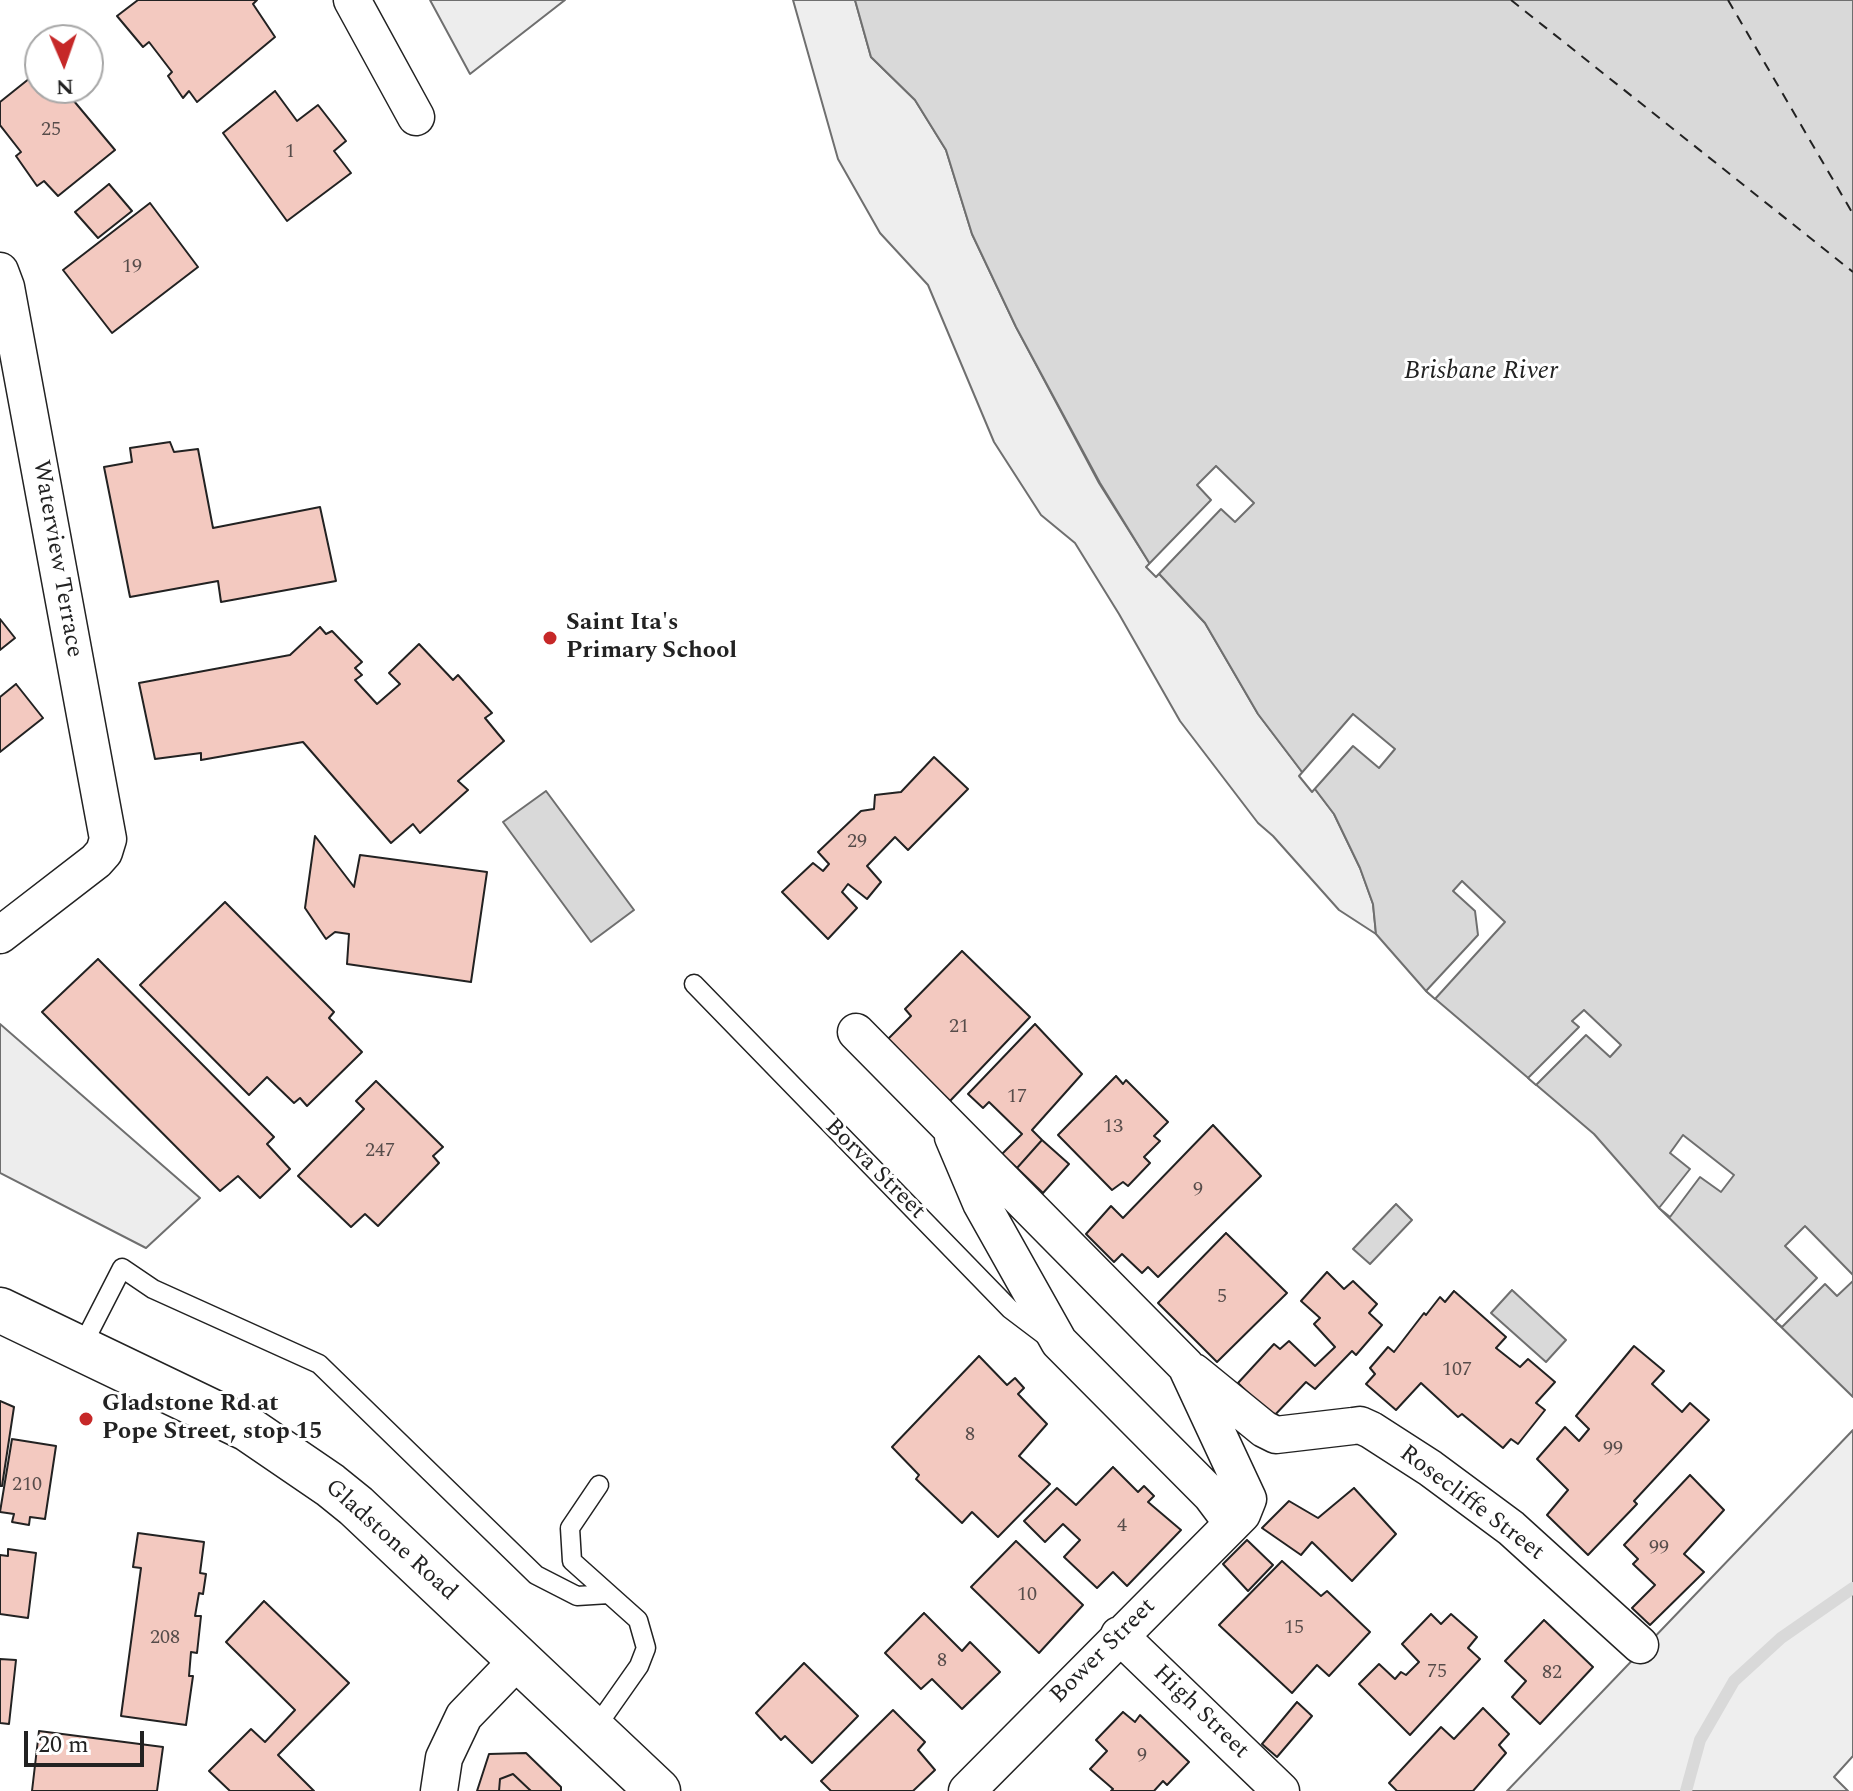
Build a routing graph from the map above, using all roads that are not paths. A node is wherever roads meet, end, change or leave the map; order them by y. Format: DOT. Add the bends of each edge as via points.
graph roads {
  1 [pos="352,0"];
  2 [pos="416,117"];
  3 [pos="0,271"];
  4 [pos="0,935"];
  5 [pos="694,984"];
  6 [pos="856,1032"];
  7 [pos="947,1122"];
  8 [pos="0,1310"];
  9 [pos="1063,1347"];
  10 [pos="81,1348"];
  11 [pos="1186,1366"];
  12 [pos="1276,1435"];
  13 [pos="599,1485"];
  14 [pos="1237,1518"];
  15 [pos="609,1594"];
  16 [pos="1119,1635"];
  17 [pos="1640,1645"];
  18 [pos="519,1659"];
  19 [pos="594,1730"];
  20 [pos="439,1791"];
  21 [pos="658,1791"];
  22 [pos="967,1791"];
  23 [pos="1281,1791"];
  1 -- 2 [label="street"];
  3 -- 4 [label="street, Waterview Terrace" via="108,839 96,861"];
  5 -- 9 [label="lane, Borva Street" via="1010,1309"];
  6 -- 7 [label="street, Borva Street"];
  7 -- 9 [label="street, Borva Street" via="981,1203"];
  7 -- 11 [label="street, Borva Street"];
  8 -- 10 [label="main road, Gladstone Road"];
  9 -- 14 [label="street, Borva Street"];
  10 -- 15 [label="lane" via="122,1268 153,1289 319,1364 536,1575 577,1596"];
  10 -- 18 [label="main road, Gladstone Road" via="248,1429 330,1485"];
  11 -- 12 [label="street, Borva Street"];
  11 -- 14 [label="street, Borva Street" via="1246,1492 1248,1502"];
  12 -- 17 [label="street, Rosecliffe Street" via="1360,1425 1371,1430 1511,1528"];
  13 -- 15 [label="lane" via="570,1528 572,1561"];
  14 -- 16 [label="street, Bower Street"];
  15 -- 19 [label="lane" via="638,1620 646,1648"];
  16 -- 22 [label="street, Bower Street"];
  16 -- 23 [label="street, High Street"];
  18 -- 19 [label="main road, Gladstone Road"];
  18 -- 20 [label="street" via="464,1716 444,1758"];
  19 -- 21 [label="main road, Gladstone Road"];
}
